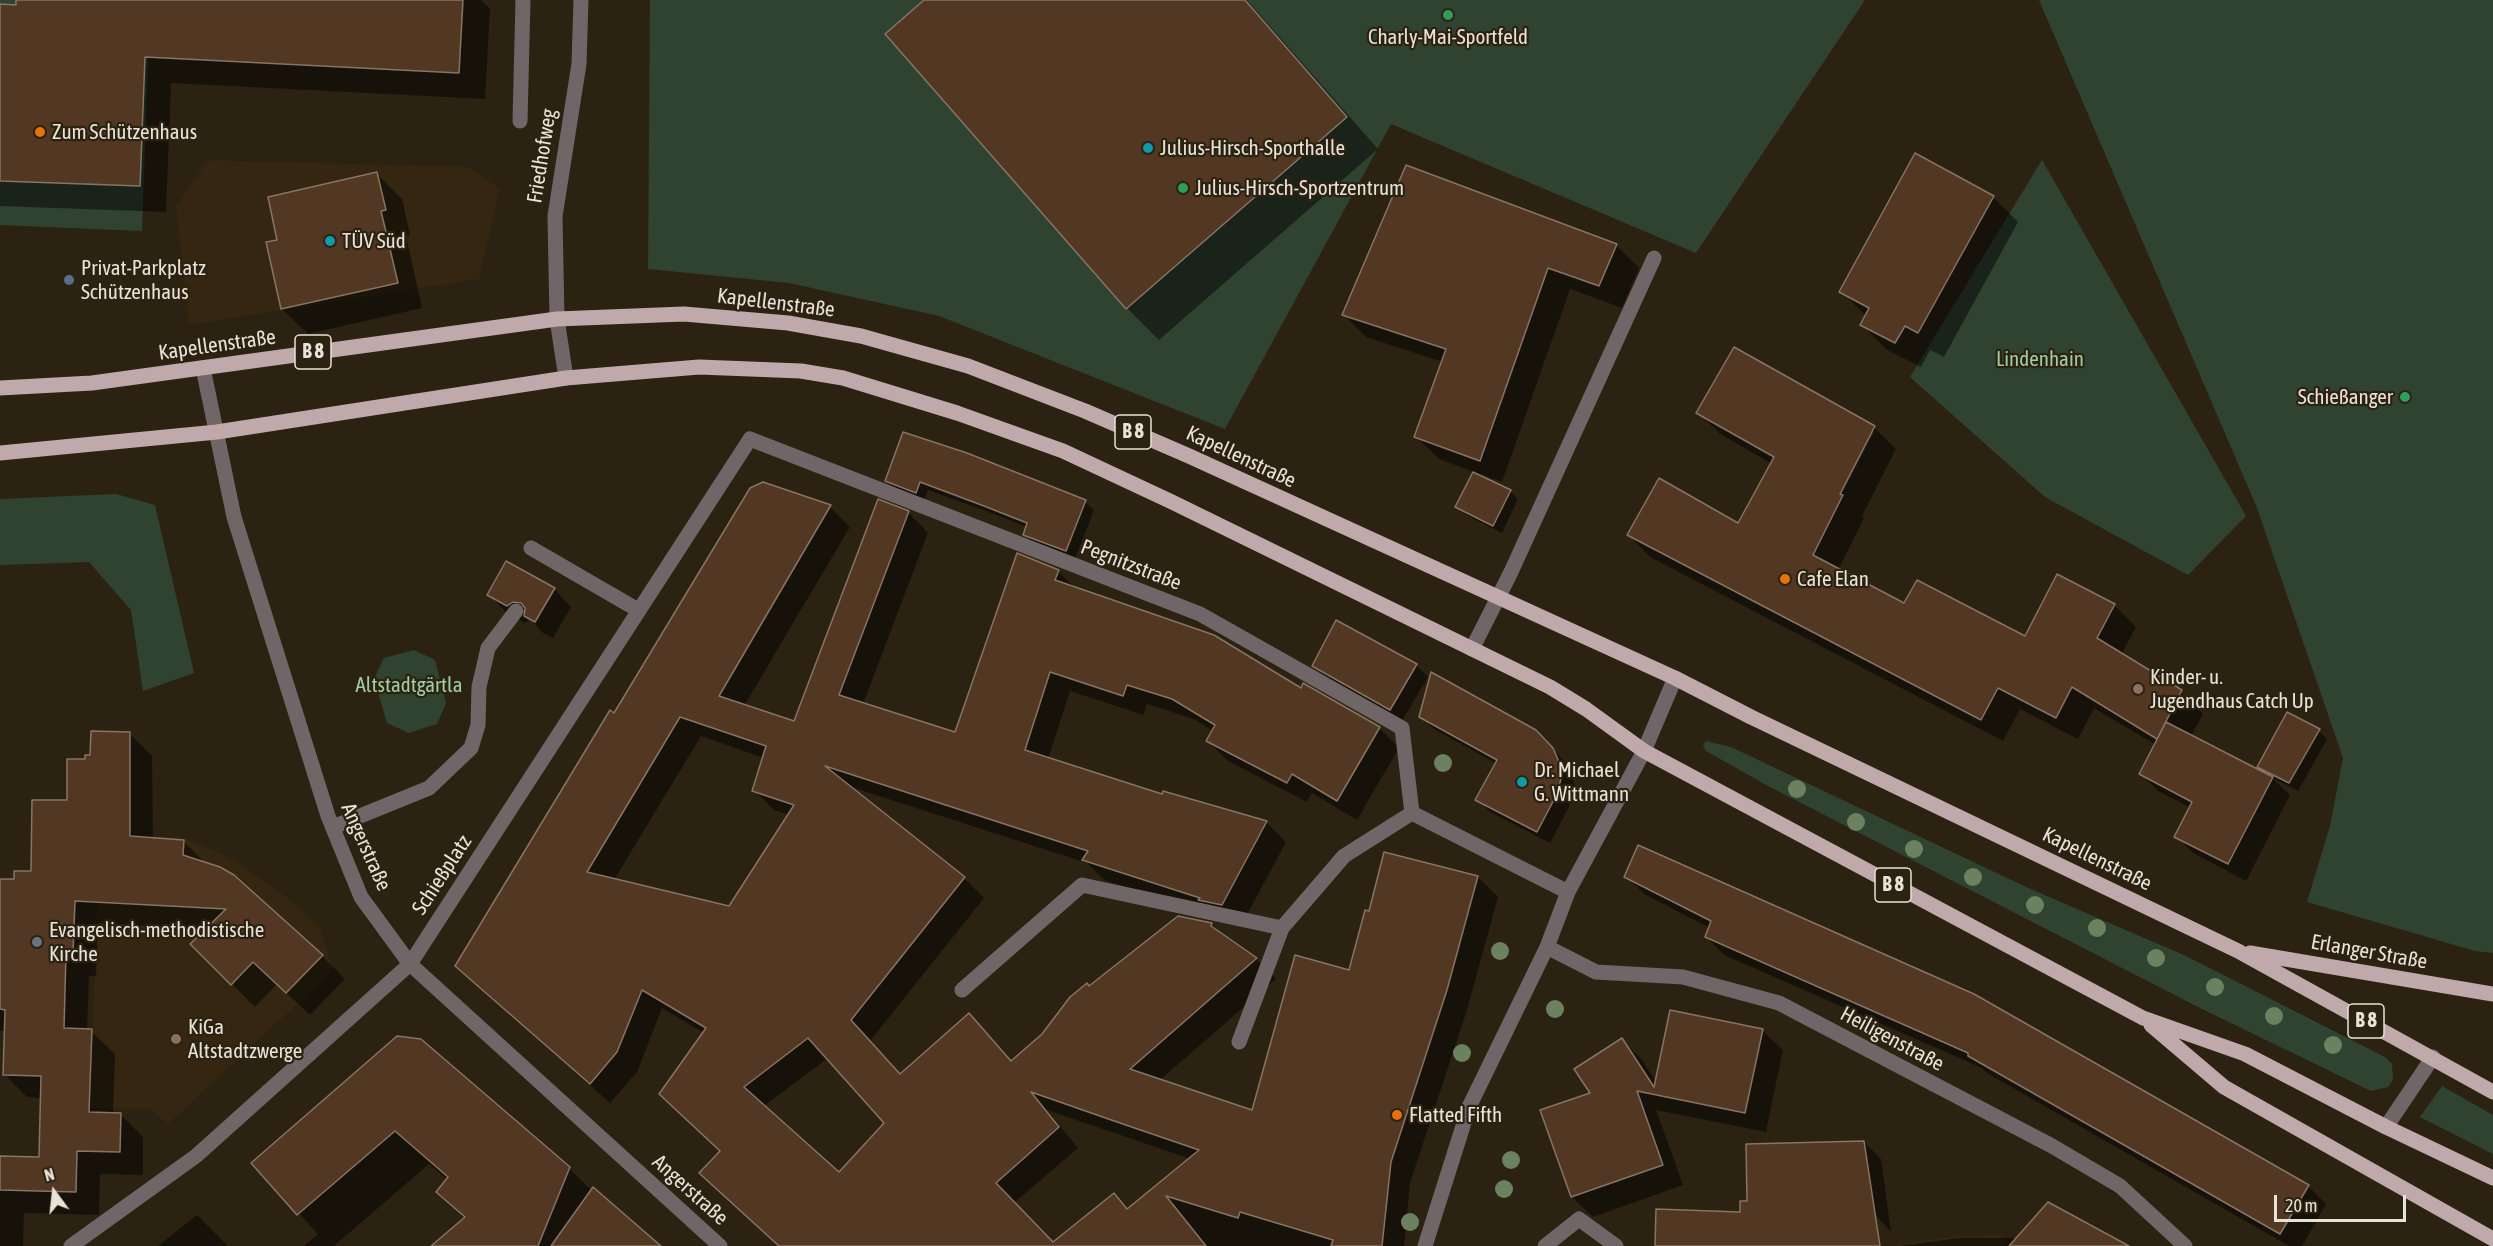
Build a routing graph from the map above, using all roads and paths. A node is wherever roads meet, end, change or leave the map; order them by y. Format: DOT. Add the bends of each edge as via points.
graph roads {
  1 [pos="524,0"];
  2 [pos="581,0"];
  3 [pos="519,121"];
  4 [pos="1654,258"];
  5 [pos="557,319"];
  6 [pos="203,368"];
  7 [pos="566,378"];
  8 [pos="0,388"];
  9 [pos="217,432"];
  10 [pos="750,439"];
  11 [pos="0,453"];
  12 [pos="531,548"];
  13 [pos="1498,599"];
  14 [pos="638,610"];
  15 [pos="516,611"];
  16 [pos="1472,649"];
  17 [pos="1675,678"];
  18 [pos="1644,751"];
  19 [pos="1412,813"];
  20 [pos="333,827"];
  21 [pos="1568,892"];
  22 [pos="1282,928"];
  23 [pos="1547,947"];
  24 [pos="2238,951"];
  25 [pos="410,964"];
  26 [pos="962,990"];
  27 [pos="2493,994"];
  28 [pos="2143,1018"];
  29 [pos="1239,1042"];
  30 [pos="2433,1057"];
  31 [pos="2493,1092"];
  32 [pos="2386,1127"];
  33 [pos="2493,1178"];
  34 [pos="2493,1239"];
  35 [pos="71,1246"];
  36 [pos="720,1246"];
  37 [pos="1425,1246"];
  38 [pos="1545,1246"];
  39 [pos="1616,1246"];
  40 [pos="2185,1246"];
  1 -- 3 [label="street"];
  2 -- 5 [label="street, Friedhofweg" via="579,64 555,216"];
  4 -- 13 [label="street"];
  5 -- 6 [label="main road, Kapellenstraße / B 8"];
  5 -- 7 [label="street, Friedhofweg"];
  5 -- 13 [label="main road, Kapellenstraße / B 8" via="684,314 747,318 861,336 968,366 1189,456"];
  6 -- 8 [label="main road, Kapellenstraße / B 8" via="92,383"];
  6 -- 9 [label="street, Angerstraße"];
  7 -- 9 [label="main road, B 8"];
  7 -- 16 [label="main road, B 8" via="699,367 753,368 801,371 883,389 1063,451"];
  9 -- 11 [label="main road, B 8"];
  9 -- 20 [label="street, Angerstraße" via="234,517"];
  10 -- 14 [label="street, Schießplatz"];
  10 -- 19 [label="street, Pegnitzstraße" via="1200,614 1402,728"];
  12 -- 14 [label="street"];
  13 -- 16 [label="street"];
  13 -- 17 [label="main road, Kapellenstraße / B 8"];
  14 -- 25 [label="street, Schießplatz"];
  15 -- 20 [label="street" via="488,648 479,687 478,725 471,748 429,788"];
  16 -- 18 [label="main road, B 8" via="1550,687"];
  17 -- 18 [label="street"];
  17 -- 24 [label="main road, Kapellenstraße / B 8"];
  18 -- 21 [label="street"];
  18 -- 28 [label="main road, B 8"];
  19 -- 21 [label="street"];
  19 -- 22 [label="street" via="1344,856"];
  20 -- 25 [label="street, Angerstraße" via="361,897"];
  21 -- 23 [label="street"];
  22 -- 26 [label="street" via="1082,885"];
  22 -- 29 [label="street"];
  23 -- 37 [label="street" via="1469,1107"];
  23 -- 40 [label="street, Heiligenstraße" via="1596,972 1683,977 1779,1003 2052,1146 2120,1186"];
  24 -- 27 [label="main road, Erlanger Straße"];
  24 -- 30 [label="main road, Kapellenstraße / B 8"];
  25 -- 35 [label="street, Schießplatz" via="196,1156"];
  25 -- 36 [label="street, Angerstraße"];
  28 -- 32 [label="main road" via="2245,1054"];
  28 -- 34 [label="main road, B 8" via="2224,1087"];
  30 -- 31 [label="main road, Kapellenstraße / B 8"];
  30 -- 32 [label="street"];
  32 -- 33 [label="main road"];
  38 -- 39 [label="street" via="1579,1218"];
}
